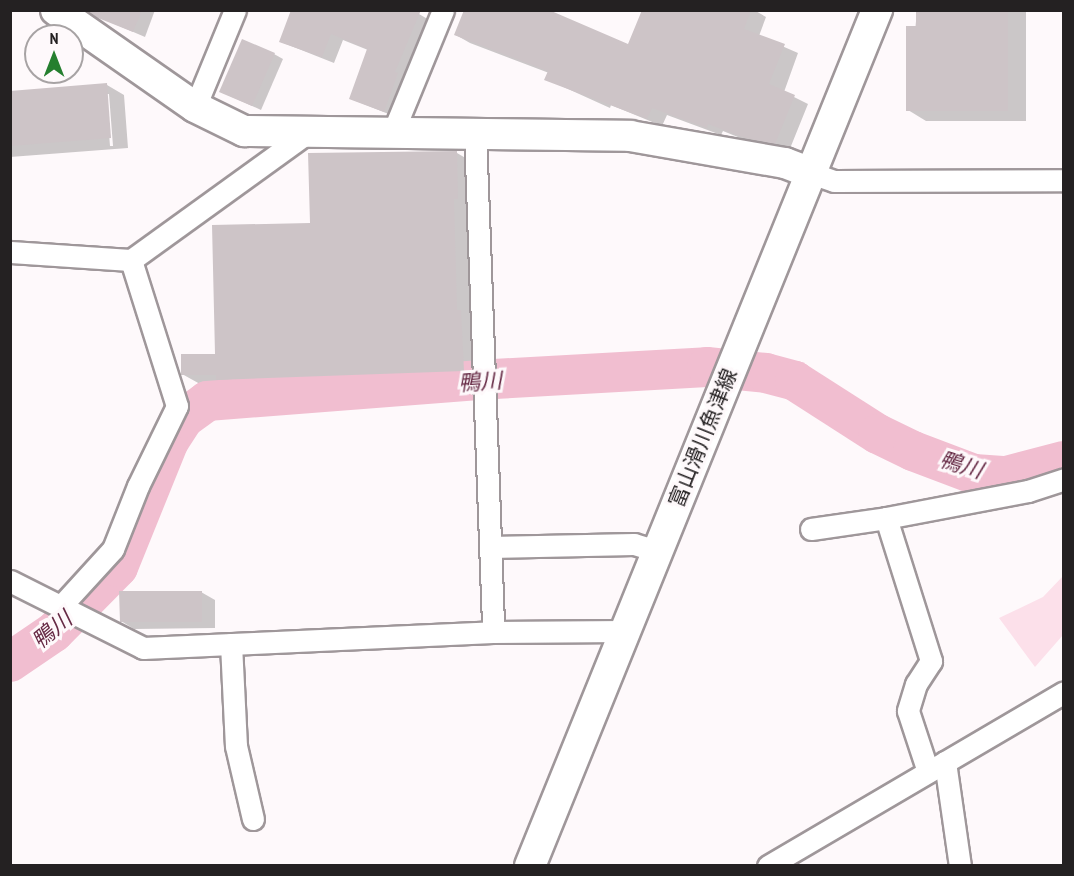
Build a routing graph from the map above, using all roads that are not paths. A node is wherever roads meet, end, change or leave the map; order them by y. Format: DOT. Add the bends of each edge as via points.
graph roads {
  1 [pos="56,10"];
  2 [pos="235,10"];
  3 [pos="443,10"];
  4 [pos="877,10"];
  5 [pos="195,107"];
  6 [pos="310,131"];
  7 [pos="393,132"];
  8 [pos="475,133"];
  9 [pos="811,173"];
  10 [pos="1064,180"];
  11 [pos="10,252"];
  12 [pos="132,260"];
  13 [pos="1064,479"];
  14 [pos="886,518"];
  15 [pos="811,529"];
  16 [pos="490,547"];
  17 [pos="657,552"];
  18 [pos="10,580"];
  19 [pos="61,606"];
  20 [pos="625,631"];
  21 [pos="493,632"];
  22 [pos="231,644"];
  23 [pos="1064,692"];
  24 [pos="937,767"];
  25 [pos="253,819"];
  26 [pos="530,866"];
  27 [pos="768,866"];
  28 [pos="960,866"];
  1 -- 5 [label="main road"];
  2 -- 5 [label="street"];
  3 -- 7 [label="street"];
  4 -- 9 [label="main road, 富山滑川魚津線"];
  5 -- 6 [label="main road" via="244,131"];
  6 -- 7 [label="main road"];
  6 -- 12 [label="street"];
  7 -- 8 [label="main road"];
  8 -- 9 [label="main road" via="630,136 785,163"];
  8 -- 16 [label="street"];
  9 -- 10 [label="street" via="834,181"];
  9 -- 17 [label="main road, 富山滑川魚津線"];
  11 -- 12 [label="street"];
  12 -- 19 [label="street" via="177,406 113,549"];
  13 -- 14 [label="street" via="1028,491"];
  14 -- 15 [label="street"];
  14 -- 24 [label="street" via="931,661 916,684 908,711"];
  16 -- 17 [label="street" via="633,544"];
  16 -- 21 [label="street"];
  17 -- 20 [label="main road, 富山滑川魚津線"];
  18 -- 19 [label="street"];
  19 -- 22 [label="street" via="143,648"];
  20 -- 21 [label="street"];
  20 -- 26 [label="main road, 富山滑川魚津線"];
  21 -- 22 [label="street"];
  22 -- 25 [label="street" via="236,746"];
  23 -- 24 [label="street"];
  24 -- 27 [label="street"];
  24 -- 28 [label="street"];
}
